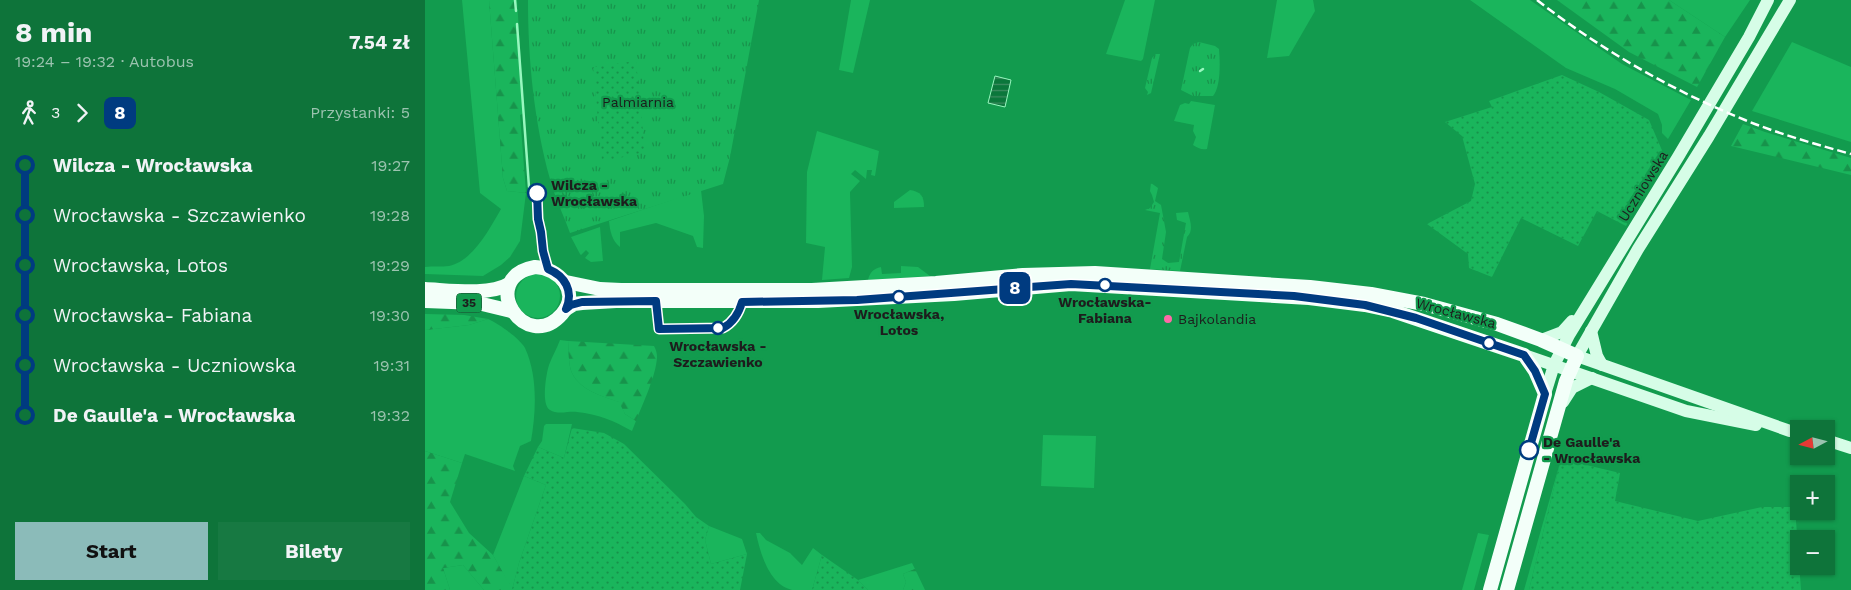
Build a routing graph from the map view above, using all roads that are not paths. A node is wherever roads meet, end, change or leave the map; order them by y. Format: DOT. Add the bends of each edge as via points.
graph roads {
  1 [pos="1768,0"];
  2 [pos="1790,0"];
  3 [pos="565,282"];
  4 [pos="509,284"];
  5 [pos="425,289"];
  6 [pos="425,301"];
  7 [pos="566,309"];
  8 [pos="1585,309"];
  9 [pos="511,311"];
  10 [pos="1591,331"];
  11 [pos="1541,340"];
  12 [pos="1562,350"];
  13 [pos="1524,355"];
  14 [pos="1577,356"];
  15 [pos="1554,365"];
  16 [pos="1602,365"];
  17 [pos="1570,371"];
  18 [pos="1592,378"];
  19 [pos="1545,394"];
  20 [pos="1557,413"];
  21 [pos="1790,431"];
  22 [pos="1790,431"];
  23 [pos="1835,443"];
  24 [pos="1851,448"];
  25 [pos="1506,534"];
  26 [pos="1521,539"];
  27 [pos="1490,590"];
  28 [pos="1507,590"];
  1 -- 8 [label="main road, Uczniowska" via="1696,127"];
  2 -- 10 [label="main road, Uczniowska"];
  3 -- 4 [label="main road, 35" via="551,270 535,267 521,272"];
  3 -- 7 [label="main road" via="570,297"];
  3 -- 11 [label="main road, Wrocławska / 35" via="614,290 778,291 1095,273 1371,294 1470,316"];
  4 -- 5 [label="main road, 35" via="481,290"];
  4 -- 9 [label="main road" via="507,299"];
  6 -- 9 [label="main road, 35" via="478,303"];
  7 -- 9 [label="main road, 35" via="556,320 540,326 522,321"];
  7 -- 13 [label="main road, Wrocławska / 35" via="582,302 801,302 954,294 1057,284 1123,286 1309,298 1365,305 1416,318"];
  8 -- 11 [label="main road" via="1562,332"];
  8 -- 12 [label="main road, Uczniowska"];
  10 -- 14 [label="main road, Uczniowska"];
  10 -- 16 [label="main road"];
  11 -- 12 [label="main road, Wrocławska / 35"];
  12 -- 14 [label="main road, Wrocławska / 35"];
  12 -- 15 [label="main road, Uczniowska"];
  13 -- 15 [label="main road, Wrocławska / 35"];
  13 -- 19 [label="main road"];
  14 -- 16 [label="main road, Wrocławska"];
  14 -- 17 [label="main road"];
  15 -- 17 [label="main road, Wrocławska"];
  15 -- 19 [label="main road, Uczniowska"];
  16 -- 21 [label="main road, Wrocławska"];
  17 -- 18 [label="main road, Wrocławska"];
  17 -- 20 [label="main road"];
  18 -- 20 [label="main road" via="1569,390"];
  18 -- 22 [label="main road, Wrocławska" via="1686,411"];
  19 -- 25 [label="main road"];
  20 -- 26 [label="main road"];
  23 -- 24 [label="main road"];
  25 -- 26 [label="main road"];
  25 -- 27 [label="main road"];
  26 -- 28 [label="main road"];
}
